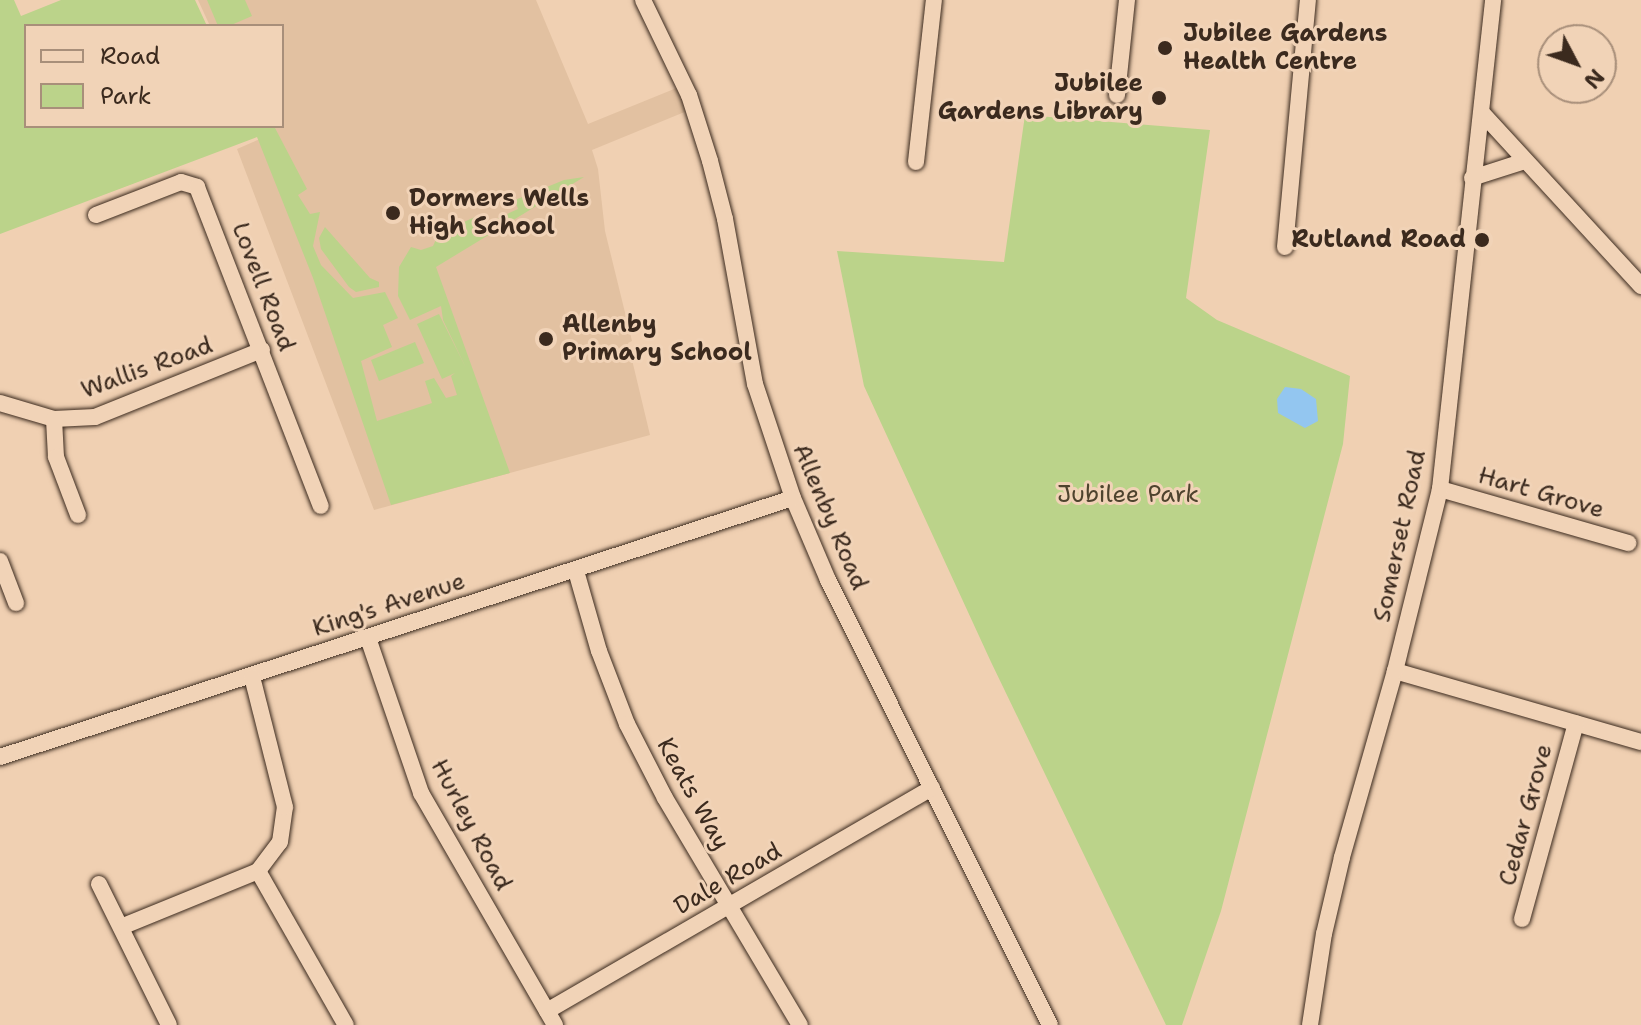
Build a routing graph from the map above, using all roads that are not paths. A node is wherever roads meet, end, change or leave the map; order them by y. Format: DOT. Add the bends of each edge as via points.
graph roads {
  1 [pos="643,0"];
  2 [pos="934,0"];
  3 [pos="1127,0"];
  4 [pos="1308,0"];
  5 [pos="1493,0"];
  6 [pos="1117,95"];
  7 [pos="1483,114"];
  8 [pos="1525,161"];
  9 [pos="916,162"];
  10 [pos="1472,178"];
  11 [pos="96,215"];
  12 [pos="1285,247"];
  13 [pos="1641,286"];
  14 [pos="262,350"];
  15 [pos="0,403"];
  16 [pos="54,419"];
  17 [pos="1440,489"];
  18 [pos="793,498"];
  19 [pos="321,506"];
  20 [pos="78,515"];
  21 [pos="1628,543"];
  22 [pos="0,561"];
  23 [pos="576,571"];
  24 [pos="16,603"];
  25 [pos="368,638"];
  26 [pos="1395,671"];
  27 [pos="252,677"];
  28 [pos="1576,723"];
  29 [pos="1641,742"];
  30 [pos="0,757"];
  31 [pos="932,788"];
  32 [pos="258,871"];
  33 [pos="99,884"];
  34 [pos="729,906"];
  35 [pos="1522,919"];
  36 [pos="121,927"];
  37 [pos="551,1018"];
  38 [pos="169,1025"];
  39 [pos="346,1025"];
  40 [pos="800,1025"];
  41 [pos="1050,1025"];
  42 [pos="1310,1025"];
  1 -- 18 [label="street, Allenby Road" via="689,95 710,161 755,384"];
  2 -- 9 [label="street"];
  3 -- 6 [label="street"];
  4 -- 12 [label="street"];
  5 -- 7 [label="street, Somerset Road"];
  7 -- 8 [label="street"];
  7 -- 10 [label="street, Somerset Road"];
  8 -- 10 [label="street"];
  8 -- 13 [label="street"];
  10 -- 17 [label="street, Somerset Road"];
  11 -- 14 [label="street, Lovell Road" via="181,182 197,187"];
  14 -- 16 [label="street, Wallis Road" via="111,413"];
  14 -- 19 [label="street, Lovell Road"];
  15 -- 16 [label="street, Wallis Road"];
  16 -- 20 [label="street" via="56,457"];
  17 -- 21 [label="street, Hart Grove"];
  17 -- 26 [label="street, Somerset Road"];
  18 -- 23 [label="street, King's Avenue"];
  18 -- 31 [label="street, Allenby Road"];
  22 -- 24 [label="street"];
  23 -- 25 [label="street, King's Avenue"];
  23 -- 34 [label="street, Keats Way" via="627,724"];
  25 -- 27 [label="street, King's Avenue"];
  25 -- 37 [label="street, Hurley Road" via="421,793"];
  26 -- 28 [label="street"];
  26 -- 42 [label="street, Somerset Road" via="1342,857"];
  27 -- 30 [label="street, King's Avenue"];
  27 -- 32 [label="street" via="285,807 280,842"];
  28 -- 29 [label="street"];
  28 -- 35 [label="street, Cedar Grove"];
  31 -- 34 [label="street, Dale Road"];
  31 -- 41 [label="street, Allenby Road"];
  32 -- 36 [label="street"];
  32 -- 39 [label="street"];
  33 -- 36 [label="street"];
  34 -- 37 [label="street, Dale Road"];
  34 -- 40 [label="street, Keats Way"];
  36 -- 38 [label="street"];
}
